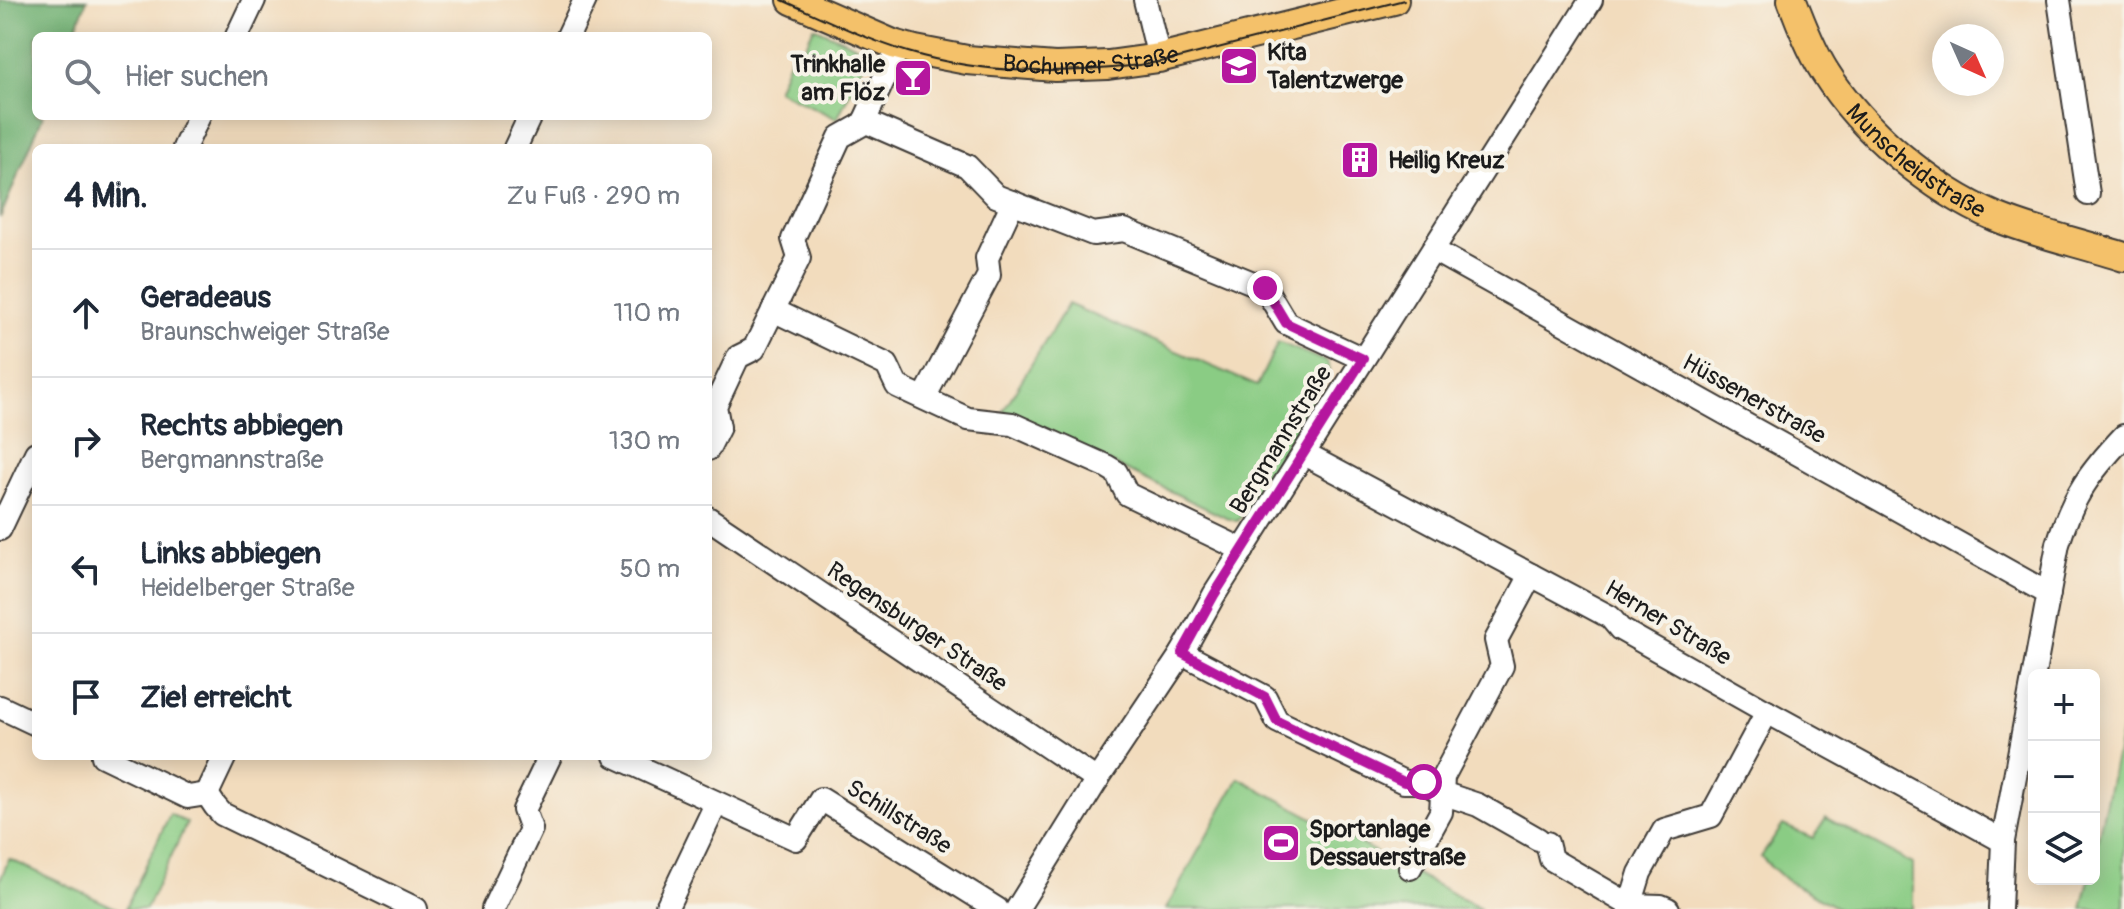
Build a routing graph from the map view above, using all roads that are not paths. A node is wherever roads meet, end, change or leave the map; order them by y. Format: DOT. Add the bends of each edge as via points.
graph roads {
  1 [pos="254,0"];
  2 [pos="585,0"];
  3 [pos="1145,0"];
  4 [pos="1394,0"];
  5 [pos="1591,0"];
  6 [pos="1792,0"];
  7 [pos="2059,0"];
  8 [pos="810,4"];
  9 [pos="239,32"];
  10 [pos="570,32"];
  11 [pos="899,46"];
  12 [pos="1159,58"];
  13 [pos="197,120"];
  14 [pos="528,120"];
  15 [pos="864,121"];
  16 [pos="186,144"];
  17 [pos="517,144"];
  18 [pos="2088,194"];
  19 [pos="1013,202"];
  20 [pos="1433,250"];
  21 [pos="2116,251"];
  22 [pos="773,310"];
  23 [pos="1363,359"];
  24 [pos="924,398"];
  25 [pos="2124,436"];
  26 [pos="712,441"];
  27 [pos="1304,454"];
  28 [pos="32,461"];
  29 [pos="712,521"];
  30 [pos="0,529"];
  31 [pos="1243,550"];
  32 [pos="1531,575"];
  33 [pos="2049,594"];
  34 [pos="1182,653"];
  35 [pos="0,707"];
  36 [pos="1767,712"];
  37 [pos="32,722"];
  38 [pos="111,760"];
  39 [pos="223,760"];
  40 [pos="548,760"];
  41 [pos="623,760"];
  42 [pos="1097,780"];
  43 [pos="1442,793"];
  44 [pos="207,794"];
  45 [pos="716,804"];
  46 [pos="2003,841"];
  47 [pos="1410,868"];
  48 [pos="1630,907"];
  49 [pos="416,909"];
  50 [pos="493,909"];
  51 [pos="666,909"];
  52 [pos="997,909"];
  53 [pos="1017,909"];
  54 [pos="1668,909"];
  55 [pos="2000,909"];
  1 -- 9 [label="street"];
  2 -- 10 [label="street"];
  3 -- 12 [label="street"];
  4 -- 12 [label="main road, Bochumer Straße"];
  5 -- 20 [label="street, Bergmannstraße"];
  6 -- 21 [label="main road, Munscheidstraße" via="1812,50 1841,95 1912,165 1994,216"];
  7 -- 18 [label="street"];
  8 -- 11 [label="main road, Bochumer Straße"];
  11 -- 12 [label="main road, Bochumer Straße" via="967,60 1055,67"];
  11 -- 15 [label="street"];
  13 -- 16 [label="street"];
  14 -- 17 [label="street"];
  15 -- 19 [label="street" via="967,166 996,196"];
  15 -- 22 [label="street" via="840,137 793,239 799,258"];
  19 -- 23 [label="street" via="1093,234 1124,230 1265,288 1286,323"];
  19 -- 24 [label="street" via="987,258 989,275"];
  20 -- 23 [label="street, Bergmannstraße"];
  20 -- 33 [label="street, Hüssenerstraße"];
  22 -- 24 [label="street" via="887,365 897,386"];
  22 -- 26 [label="street" via="754,349 738,357 715,406 719,427"];
  23 -- 27 [label="street, Bergmannstraße"];
  24 -- 31 [label="street" via="968,419 1012,424 1106,466 1116,472 1127,494"];
  25 -- 33 [label="street" via="2074,499 2058,544"];
  27 -- 31 [label="street, Bergmannstraße"];
  27 -- 32 [label="street, Herner Straße"];
  28 -- 30 [label="street"];
  29 -- 42 [label="street, Regensburger Straße"];
  31 -- 34 [label="street, Bergmannstraße"];
  32 -- 36 [label="street, Herner Straße"];
  32 -- 43 [label="street" via="1496,640 1502,666 1443,777"];
  33 -- 46 [label="street"];
  34 -- 42 [label="street, Bergmannstraße"];
  34 -- 43 [label="street" via="1265,697 1277,721 1404,782 1424,782"];
  35 -- 37 [label="street"];
  36 -- 46 [label="street, Herner Straße"];
  36 -- 48 [label="street" via="1711,816 1664,830 1640,873"];
  38 -- 44 [label="street" via="188,797"];
  39 -- 44 [label="street"];
  40 -- 50 [label="street" via="524,810 531,829"];
  41 -- 45 [label="street, Schillstraße"];
  42 -- 53 [label="street, Bergmannstraße"];
  43 -- 47 [label="street" via="1441,812"];
  43 -- 48 [label="street" via="1478,805 1543,841 1551,859"];
  44 -- 49 [label="street" via="222,814"];
  45 -- 51 [label="street"];
  45 -- 52 [label="street, Schillstraße" via="796,839 821,799"];
  46 -- 55 [label="street"];
  48 -- 54 [label="street"];
}
